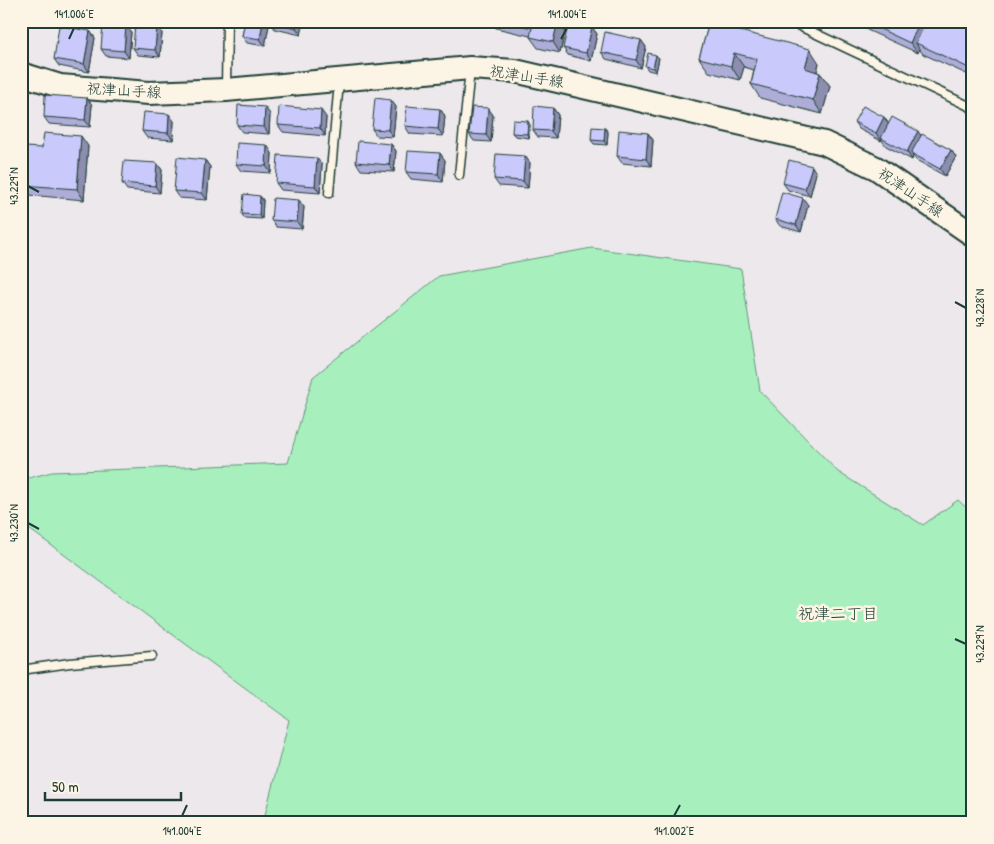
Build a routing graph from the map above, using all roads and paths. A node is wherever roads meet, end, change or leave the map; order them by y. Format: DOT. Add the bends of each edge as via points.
graph roads {
  1 [pos="227,21"];
  2 [pos="789,21"];
  3 [pos="470,68"];
  4 [pos="21,74"];
  5 [pos="339,80"];
  6 [pos="226,90"];
  7 [pos="973,110"];
  8 [pos="459,175"];
  9 [pos="329,193"];
  10 [pos="973,235"];
  11 [pos="152,656"];
  12 [pos="21,670"];
  1 -- 6 [label="lane"];
  2 -- 7 [label="lane"];
  3 -- 5 [label="street, 祝津山手線"];
  3 -- 8 [label="lane"];
  3 -- 10 [label="street, 祝津山手線" via="516,71 824,143 876,168"];
  4 -- 6 [label="street, 祝津山手線" via="60,86 94,89 149,93"];
  5 -- 6 [label="street, 祝津山手線"];
  5 -- 9 [label="lane"];
  11 -- 12 [label="lane"];
}
